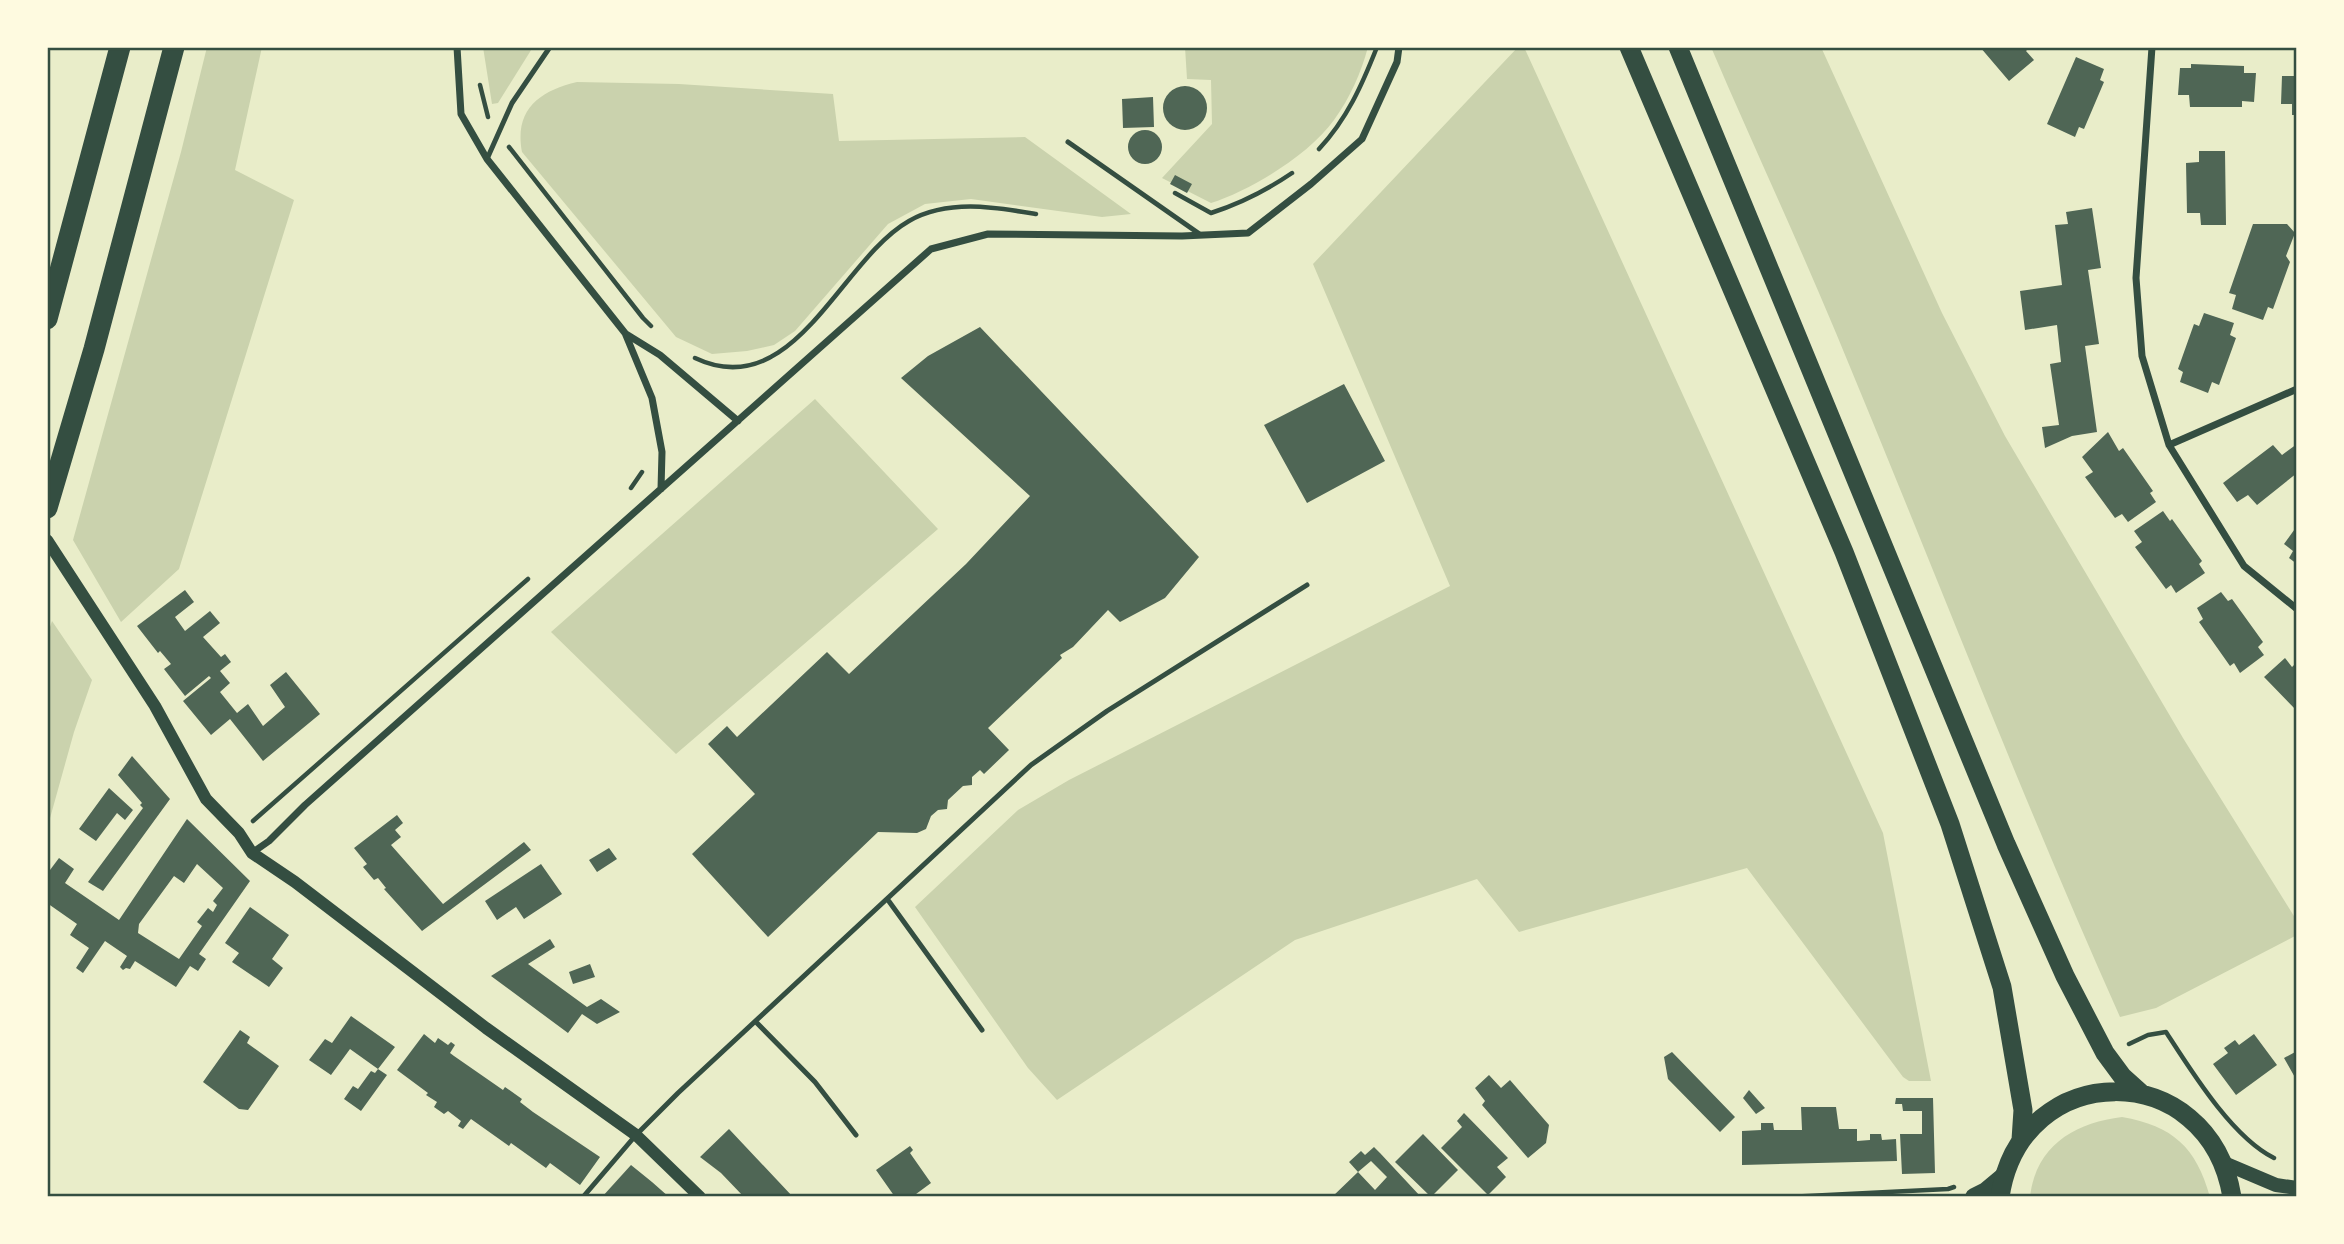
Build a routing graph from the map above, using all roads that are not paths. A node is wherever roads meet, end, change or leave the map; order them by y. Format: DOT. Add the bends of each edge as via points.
graph roads {
  1 [pos="120,47"];
  2 [pos="174,47"];
  3 [pos="457,47"];
  4 [pos="550,47"];
  5 [pos="1399,47"];
  6 [pos="1629,47"];
  7 [pos="1678,47"];
  8 [pos="2152,47"];
  9 [pos="1069,142"];
  10 [pos="487,159"];
  11 [pos="1201,235"];
  12 [pos="47,319"];
  13 [pos="625,333"];
  14 [pos="2297,389"];
  15 [pos="738,421"];
  16 [pos="2169,445"];
  17 [pos="661,489"];
  18 [pos="47,508"];
  19 [pos="47,540"];
  20 [pos="1307,585"];
  21 [pos="2297,609"];
  22 [pos="251,853"];
  23 [pos="888,900"];
  24 [pos="756,1022"];
  25 [pos="982,1030"];
  26 [pos="2142,1094"];
  27 [pos="636,1135"];
  28 [pos="856,1135"];
  29 [pos="2021,1140"];
  30 [pos="2224,1163"];
  31 [pos="2004,1176"];
  32 [pos="2297,1188"];
  33 [pos="583,1197"];
  34 [pos="700,1197"];
  35 [pos="1974,1197"];
  36 [pos="2000,1197"];
  37 [pos="2232,1197"];
  1 -- 12 [label="highway"];
  2 -- 18 [label="highway"];
  3 -- 10 [label="street" via="461,114"];
  4 -- 10 [label="lane" via="512,103"];
  5 -- 11 [label="street" via="1397,62 1362,139 1248,233"];
  6 -- 29 [label="highway" via="1844,552 1950,824 2002,987 2023,1110"];
  7 -- 26 [label="highway" via="2011,856 2105,1053"];
  8 -- 16 [label="street" via="2136,278 2142,356"];
  9 -- 11 [label="lane"];
  10 -- 13 [label="street"];
  11 -- 15 [label="street" via="988,234 931,249"];
  13 -- 15 [label="street" via="660,355"];
  13 -- 17 [label="street" via="652,398 662,452"];
  14 -- 16 [label="street"];
  15 -- 17 [label="street"];
  16 -- 21 [label="street" via="2244,566"];
  17 -- 22 [label="street"];
  19 -- 22 [label="street" via="155,706 206,799 239,833"];
  20 -- 23 [label="lane" via="1107,711 1031,765"];
  22 -- 27 [label="street"];
  23 -- 24 [label="lane"];
  23 -- 25 [label="lane"];
  24 -- 27 [label="lane"];
  24 -- 28 [label="lane" via="815,1082"];
  26 -- 29 [label="highway" via="2119,1091 2074,1099 2054,1109"];
  26 -- 30 [label="highway" via="2188,1115"];
  27 -- 33 [label="lane"];
  27 -- 34 [label="street"];
  29 -- 31 [label="highway"];
  30 -- 32 [label="main road" via="2276,1185"];
  30 -- 37 [label="highway"];
  31 -- 35 [label="main road"];
  31 -- 36 [label="highway"];
}
